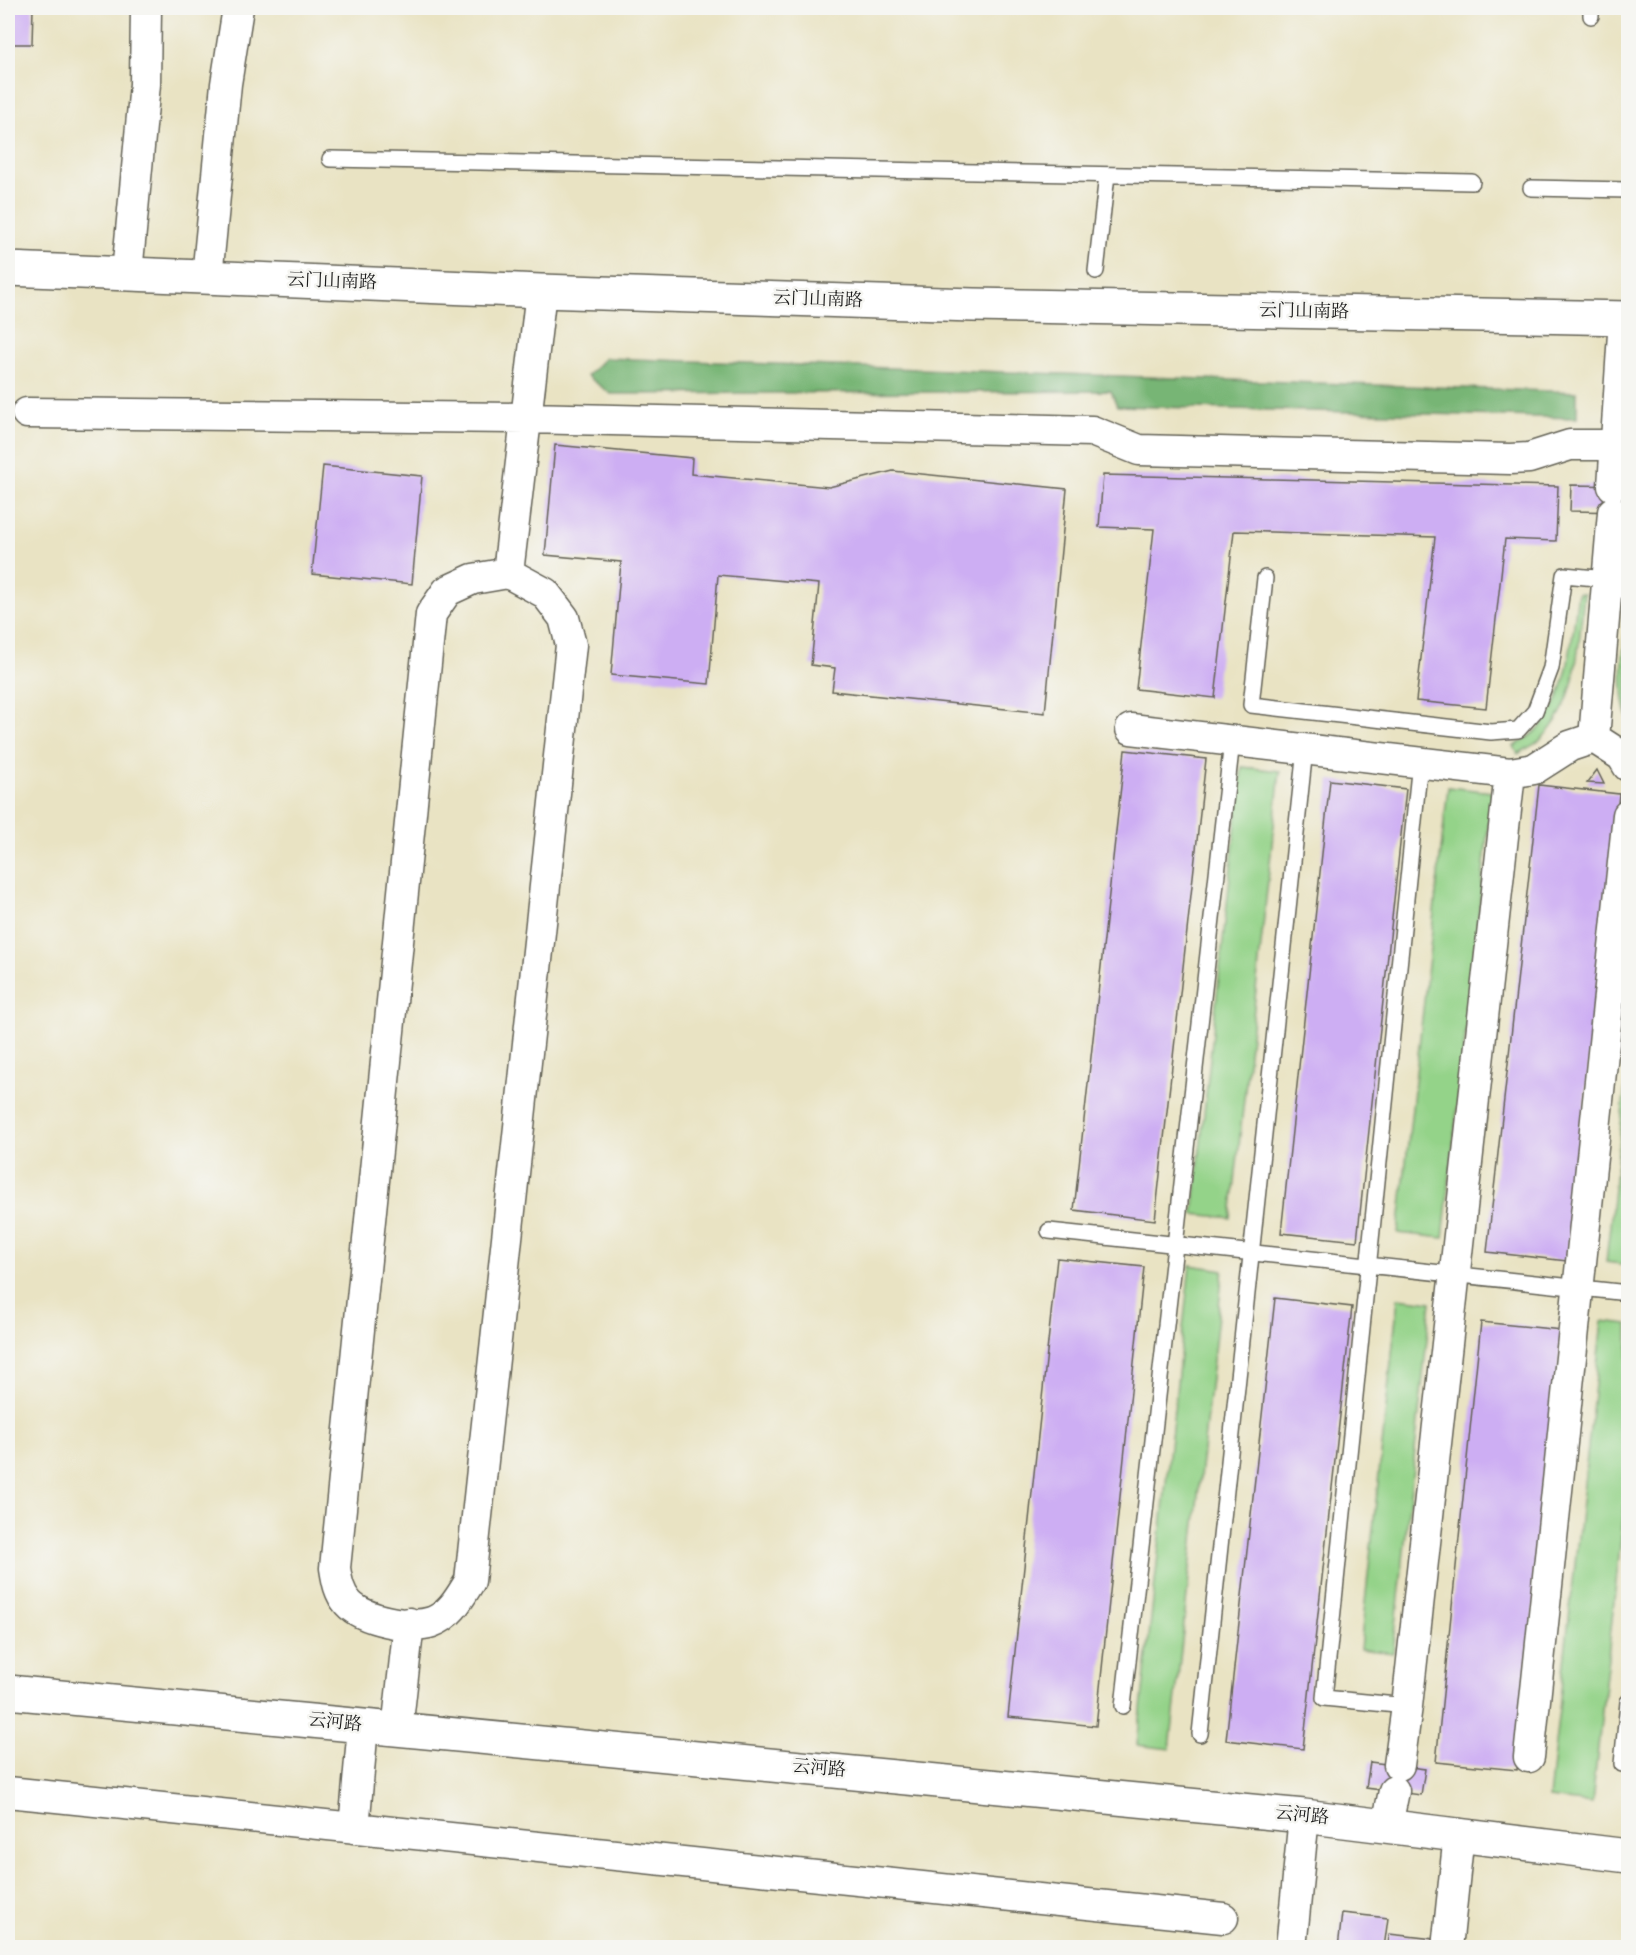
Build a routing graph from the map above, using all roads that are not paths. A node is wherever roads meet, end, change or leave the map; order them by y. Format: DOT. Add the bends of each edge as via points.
graph roads {
  1 [pos="146,8"];
  2 [pos="238,8"];
  3 [pos="330,159"];
  4 [pos="1107,174"];
  5 [pos="1472,182"];
  6 [pos="1531,188"];
  7 [pos="1629,190"];
  8 [pos="8,269"];
  9 [pos="1096,271"];
  10 [pos="127,273"];
  11 [pos="207,277"];
  12 [pos="541,291"];
  13 [pos="1626,318"];
  14 [pos="27,413"];
  15 [pos="526,418"];
  16 [pos="1622,445"];
  17 [pos="508,573"];
  18 [pos="1265,578"];
  19 [pos="1618,580"];
  20 [pos="1131,729"];
  21 [pos="1594,738"];
  22 [pos="1232,741"];
  23 [pos="1305,749"];
  24 [pos="1420,762"];
  25 [pos="1629,765"];
  26 [pos="1510,773"];
  27 [pos="1629,815"];
  28 [pos="1049,1231"];
  29 [pos="1175,1244"];
  30 [pos="1251,1253"];
  31 [pos="1367,1265"];
  32 [pos="1455,1275"];
  33 [pos="1579,1287"];
  34 [pos="1629,1293"];
  35 [pos="410,1623"];
  36 [pos="8,1692"];
  37 [pos="1629,1702"];
  38 [pos="1123,1706"];
  39 [pos="1407,1706"];
  40 [pos="363,1726"];
  41 [pos="397,1730"];
  42 [pos="1200,1734"];
  43 [pos="1529,1758"];
  44 [pos="1622,1764"];
  45 [pos="8,1792"];
  46 [pos="1304,1816"];
  47 [pos="1387,1825"];
  48 [pos="354,1828"];
  49 [pos="1459,1834"];
  50 [pos="1629,1856"];
  51 [pos="1223,1918"];
  52 [pos="1291,1947"];
  53 [pos="1447,1947"];
  1 -- 10 [label="street" via="145,84"];
  2 -- 11 [label="street" via="226,84"];
  3 -- 4 [label="lane"];
  4 -- 5 [label="lane"];
  4 -- 9 [label="lane"];
  6 -- 7 [label="lane"];
  8 -- 10 [label="street, 云门山南路"];
  10 -- 11 [label="street, 云门山南路"];
  11 -- 12 [label="street, 云门山南路"];
  12 -- 13 [label="street, 云门山南路"];
  12 -- 15 [label="street"];
  13 -- 16 [label="street"];
  14 -- 15 [label="street"];
  15 -- 16 [label="street" via="1092,431 1138,450 1510,459 1529,458 1570,445"];
  15 -- 17 [label="street"];
  16 -- 19 [label="street" via="1613,499"];
  17 -- 35 [label="street" via="545,593 564,618 571,645 470,1581 453,1609 432,1622"];
  17 -- 35 [label="street" via="473,579 447,591 431,614 335,1568 338,1586 348,1604 386,1623"];
  18 -- 19 [label="lane" via="1251,705 1491,732 1518,730 1535,711 1551,668 1564,575"];
  19 -- 21 [label="street"];
  20 -- 22 [label="street"];
  21 -- 25 [label="street"];
  21 -- 26 [label="street" via="1570,746 1534,769"];
  22 -- 23 [label="street"];
  22 -- 29 [label="lane"];
  23 -- 24 [label="street"];
  23 -- 30 [label="lane"];
  24 -- 26 [label="street"];
  24 -- 31 [label="lane"];
  26 -- 32 [label="street"];
  27 -- 33 [label="street"];
  28 -- 29 [label="lane"];
  29 -- 30 [label="lane"];
  29 -- 38 [label="lane"];
  30 -- 31 [label="lane"];
  30 -- 42 [label="lane"];
  31 -- 32 [label="lane"];
  31 -- 39 [label="lane" via="1324,1698"];
  32 -- 33 [label="lane"];
  32 -- 39 [label="street"];
  33 -- 34 [label="lane"];
  33 -- 43 [label="street"];
  35 -- 41 [label="street"];
  36 -- 40 [label="street, 云河路"];
  37 -- 44 [label="lane"];
  39 -- 47 [label="street"];
  40 -- 41 [label="street, 云河路"];
  40 -- 48 [label="street"];
  41 -- 46 [label="street, 云河路"];
  45 -- 48 [label="street"];
  46 -- 47 [label="street, 云河路"];
  46 -- 52 [label="street"];
  47 -- 49 [label="street, 云河路"];
  48 -- 51 [label="street"];
  49 -- 50 [label="street, 云河路"];
  49 -- 53 [label="street"];
}
